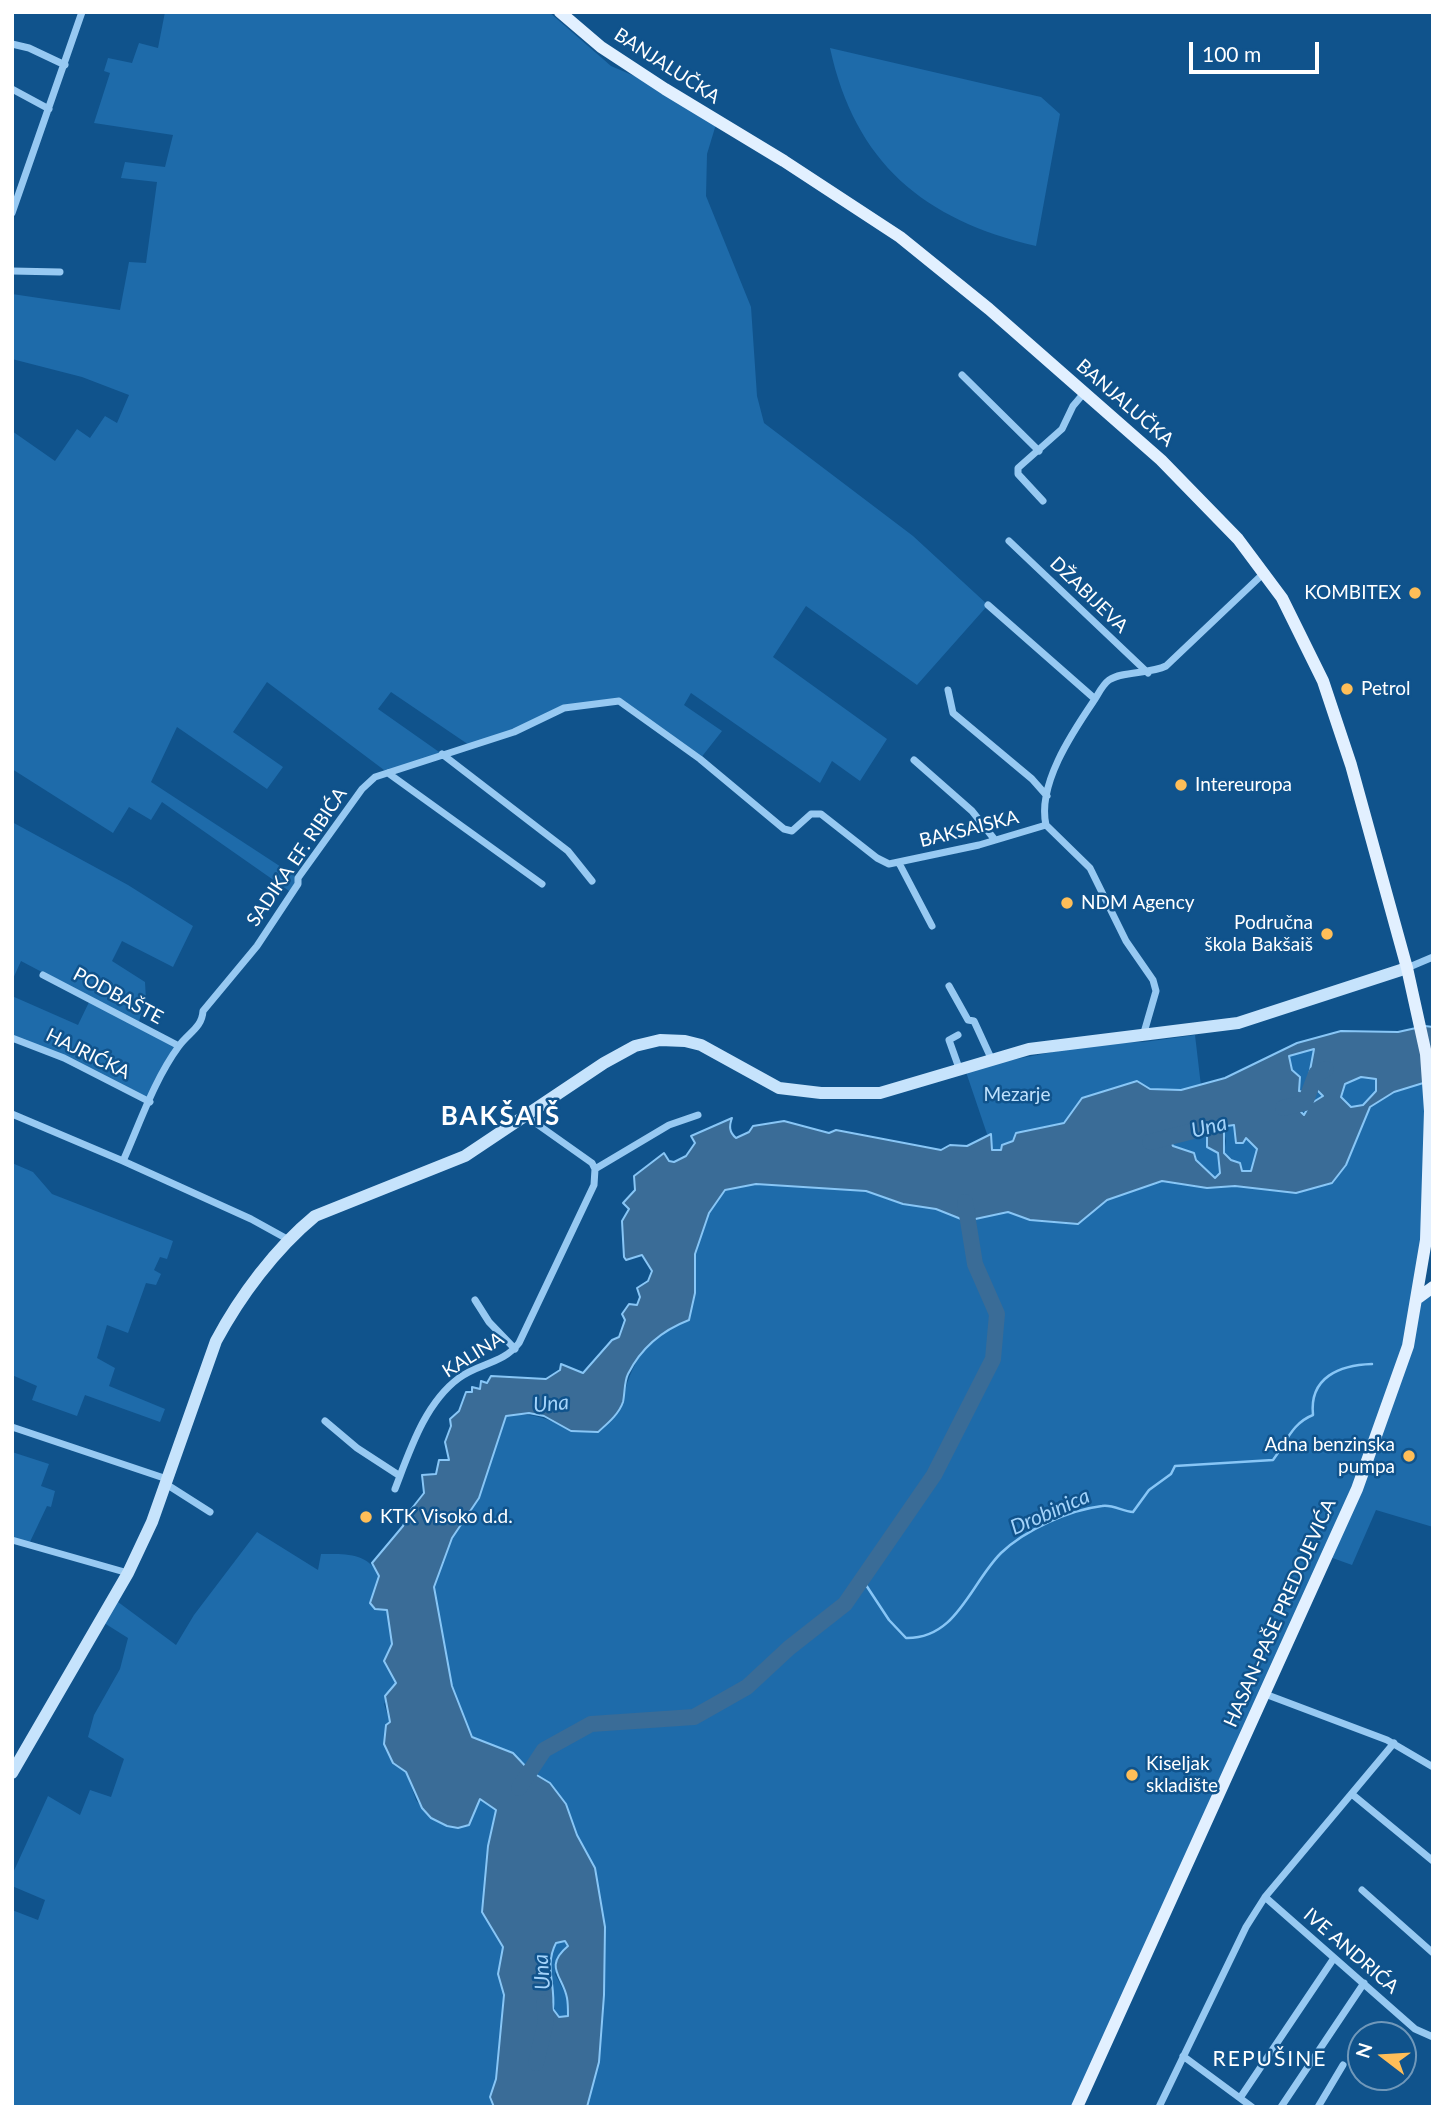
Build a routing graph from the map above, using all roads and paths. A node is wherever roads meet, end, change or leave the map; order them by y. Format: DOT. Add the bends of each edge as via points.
graph roads {
  1 [pos="82,12"];
  2 [pos="560,12"];
  3 [pos="12,44"];
  4 [pos="65,65"];
  5 [pos="12,89"];
  6 [pos="49,109"];
  7 [pos="12,213"];
  8 [pos="12,271"];
  9 [pos="60,272"];
  10 [pos="962,375"];
  11 [pos="1084,393"];
  12 [pos="1039,451"];
  13 [pos="1043,500"];
  14 [pos="1009,541"];
  15 [pos="1265,572"];
  16 [pos="988,605"];
  17 [pos="1148,673"];
  18 [pos="948,690"];
  19 [pos="1095,699"];
  20 [pos="442,754"];
  21 [pos="700,758"];
  22 [pos="914,760"];
  23 [pos="388,773"];
  24 [pos="1047,796"];
  25 [pos="1046,825"];
  26 [pos="995,840"];
  27 [pos="899,863"];
  28 [pos="592,881"];
  29 [pos="542,884"];
  30 [pos="932,926"];
  31 [pos="1433,957"];
  32 [pos="1407,968"];
  33 [pos="43,975"];
  34 [pos="949,986"];
  35 [pos="958,1035"];
  36 [pos="1143,1037"];
  37 [pos="12,1038"];
  38 [pos="179,1046"];
  39 [pos="992,1058"];
  40 [pos="959,1068"];
  41 [pos="150,1102"];
  42 [pos="1430,1111"];
  43 [pos="12,1114"];
  44 [pos="698,1115"];
  45 [pos="527,1117"];
  46 [pos="123,1161"];
  47 [pos="595,1169"];
  48 [pos="290,1241"];
  49 [pos="1429,1241"];
  50 [pos="1429,1257"];
  51 [pos="1433,1287"];
  52 [pos="1418,1298"];
  53 [pos="475,1300"];
  54 [pos="515,1349"];
  55 [pos="325,1421"];
  56 [pos="12,1427"];
  57 [pos="400,1476"];
  58 [pos="166,1481"];
  59 [pos="395,1489"];
  60 [pos="210,1512"];
  61 [pos="12,1540"];
  62 [pos="128,1573"];
  63 [pos="1265,1694"];
  64 [pos="1394,1743"];
  65 [pos="1433,1768"];
  66 [pos="12,1773"];
  67 [pos="1353,1795"];
  68 [pos="1433,1861"];
  69 [pos="1362,1890"];
  70 [pos="1265,1897"];
  71 [pos="1433,1953"];
  72 [pos="1334,1958"];
  73 [pos="1364,1983"];
  74 [pos="1433,2037"];
  75 [pos="1183,2056"];
  76 [pos="1343,2065"];
  77 [pos="1240,2098"];
  78 [pos="1077,2107"];
  79 [pos="1159,2107"];
  80 [pos="1252,2107"];
  81 [pos="1281,2107"];
  82 [pos="1318,2107"];
  1 -- 4 [label="street"];
  2 -- 11 [label="main road, BANJALUČKA" via="601,47 900,237"];
  3 -- 4 [label="street"];
  4 -- 6 [label="street"];
  5 -- 6 [label="street"];
  6 -- 7 [label="street"];
  8 -- 9 [label="street"];
  10 -- 12 [label="street"];
  11 -- 12 [label="street" via="1062,429"];
  11 -- 15 [label="main road, BANJALUČKA" via="1210,507"];
  12 -- 13 [label="street" via="1017,471"];
  14 -- 17 [label="street, DŽABIJEVA"];
  15 -- 17 [label="street" via="1178,657"];
  15 -- 32 [label="main road, BANJALUČKA" via="1305,643 1340,730"];
  16 -- 19 [label="street"];
  17 -- 19 [label="street" via="1109,680"];
  18 -- 24 [label="street" via="953,713"];
  19 -- 24 [label="street" via="1071,733"];
  20 -- 21 [label="street, SADIKA EF. RIBIĆA" via="514,732 564,708 617,701"];
  20 -- 23 [label="street, SADIKA EF. RIBIĆA"];
  20 -- 28 [label="street" via="568,850"];
  21 -- 27 [label="street, BAKSAISKA" via="784,829 792,831 811,814 821,814 883,862"];
  22 -- 26 [label="street" via="972,811"];
  23 -- 29 [label="street"];
  23 -- 38 [label="street, SADIKA EF. RIBIĆA" via="362,789 298,878 257,946"];
  24 -- 25 [label="street"];
  25 -- 26 [label="street, BAKSAISKA"];
  25 -- 36 [label="street, BAKSAISKA" via="1090,868 1126,941 1153,980 1156,991"];
  26 -- 27 [label="street, BAKSAISKA"];
  27 -- 30 [label="street"];
  31 -- 32 [label="street"];
  32 -- 36 [label="street" via="1262,1017"];
  32 -- 42 [label="main road, BANJALUČKA" via="1426,1054"];
  33 -- 38 [label="street, PODBAŠTE"];
  34 -- 39 [label="street" via="968,1020 974,1021"];
  35 -- 40 [label="street" via="949,1041"];
  36 -- 39 [label="street" via="1052,1045"];
  37 -- 41 [label="street, HAJRIĆKA" via="64,1058"];
  38 -- 41 [label="street, SADIKA EF. RIBIĆA"];
  39 -- 40 [label="street"];
  40 -- 45 [label="street" via="880,1093 798,1092 764,1080 701,1045 660,1040 635,1046 604,1063"];
  41 -- 46 [label="street, SADIKA EF. RIBIĆA"];
  42 -- 49 [label="main road, HASAN-PAŠE PREDOJEVIĆA"];
  43 -- 46 [label="street"];
  44 -- 47 [label="street" via="668,1125"];
  45 -- 47 [label="street"];
  45 -- 48 [label="street" via="465,1156 325,1210"];
  46 -- 48 [label="street"];
  47 -- 54 [label="street, KALINA" via="594,1185 581,1215"];
  48 -- 58 [label="street" via="240,1300 216,1341"];
  49 -- 50 [label="main road, HASAN-PAŠE PREDOJEVIĆA"];
  50 -- 52 [label="main road, HASAN-PAŠE PREDOJEVIĆA"];
  51 -- 52 [label="main road"];
  52 -- 63 [label="main road, HASAN-PAŠE PREDOJEVIĆA" via="1397,1381 1357,1489"];
  53 -- 54 [label="street"];
  54 -- 57 [label="street, KALINA" via="460,1377 443,1392"];
  55 -- 57 [label="street"];
  56 -- 58 [label="street"];
  57 -- 59 [label="street, KALINA"];
  58 -- 60 [label="street"];
  58 -- 62 [label="street"];
  61 -- 62 [label="street"];
  62 -- 66 [label="street"];
  63 -- 64 [label="street"];
  63 -- 78 [label="main road, HASAN-PAŠE PREDOJEVIĆA"];
  64 -- 65 [label="street"];
  64 -- 67 [label="street"];
  67 -- 68 [label="street"];
  67 -- 70 [label="street"];
  69 -- 71 [label="street"];
  70 -- 72 [label="street, IVE ANDRIĆA"];
  70 -- 75 [label="street" via="1245,1927"];
  72 -- 73 [label="street, IVE ANDRIĆA"];
  72 -- 77 [label="street"];
  73 -- 74 [label="street, IVE ANDRIĆA" via="1415,2029"];
  73 -- 81 [label="street"];
  75 -- 77 [label="street"];
  75 -- 79 [label="street"];
  76 -- 82 [label="street"];
  77 -- 80 [label="street"];
}
